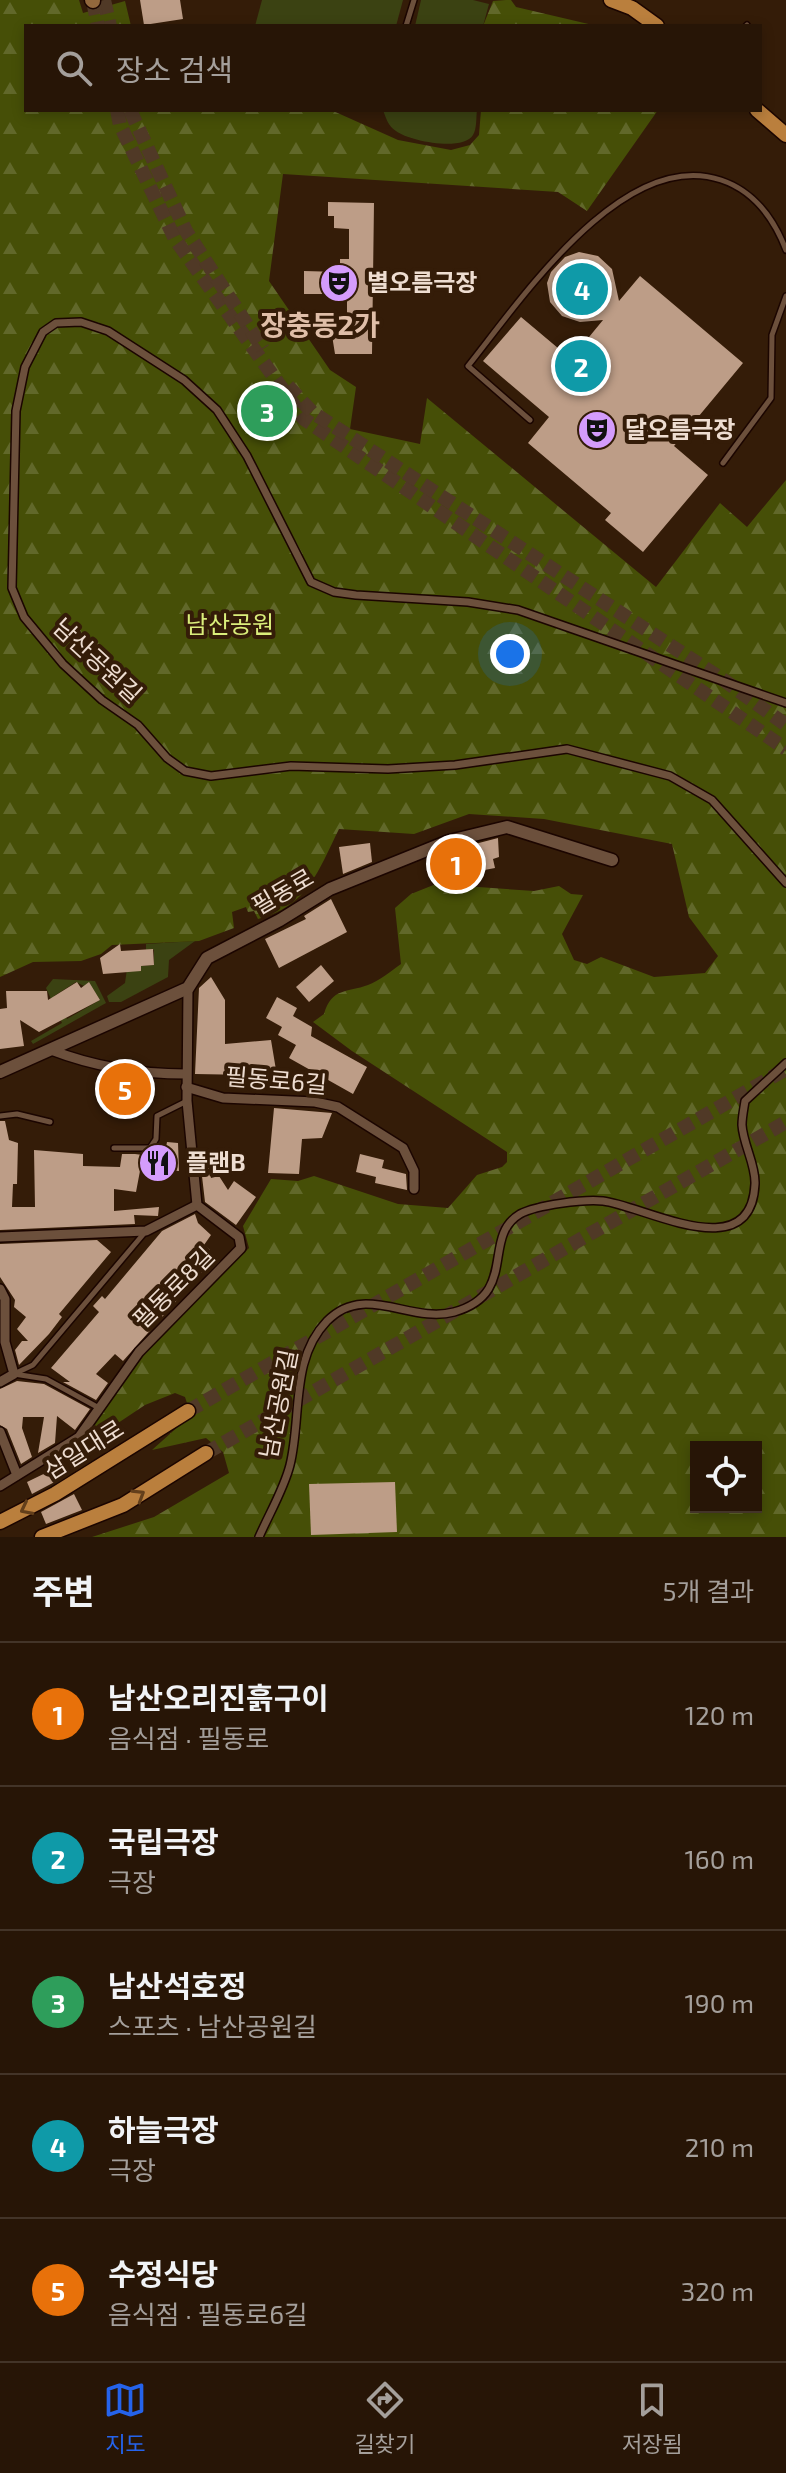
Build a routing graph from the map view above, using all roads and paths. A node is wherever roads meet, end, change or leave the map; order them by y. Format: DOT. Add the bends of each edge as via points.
graph roads {
  1 [pos="414,0"];
  2 [pos="611,0"];
  3 [pos="407,24"];
  4 [pos="654,24"];
  5 [pos="759,112"];
  6 [pos="786,135"];
  7 [pos="786,250"];
  8 [pos="786,296"];
  9 [pos="530,420"];
  10 [pos="723,463"];
  11 [pos="786,703"];
  12 [pos="612,860"];
  13 [pos="786,883"];
  14 [pos="188,988"];
  15 [pos="51,1050"];
  16 [pos="786,1063"];
  17 [pos="0,1072"];
  18 [pos="186,1074"];
  19 [pos="186,1087"];
  20 [pos="187,1101"];
  21 [pos="0,1116"];
  22 [pos="50,1122"];
  23 [pos="114,1148"];
  24 [pos="414,1189"];
  25 [pos="197,1205"];
  26 [pos="146,1231"];
  27 [pos="0,1237"];
  28 [pos="0,1289"];
  29 [pos="14,1374"];
  30 [pos="0,1382"];
  31 [pos="100,1409"];
  32 [pos="188,1411"];
  33 [pos="0,1432"];
  34 [pos="206,1453"];
  35 [pos="17,1475"];
  36 [pos="0,1486"];
  37 [pos="0,1522"];
  38 [pos="42,1537"];
  39 [pos="259,1537"];
  1 -- 3 [label="lane"];
  2 -- 4 [label="main road"];
  5 -- 6 [label="main road"];
  7 -- 9 [label="lane" via="757,202 719,179 662,178 633,194 567,243 468,366"];
  8 -- 10 [label="lane" via="772,335 771,398"];
  11 -- 13 [label="street, 남산공원길" via="518,610 345,594 311,582 247,456 217,410 184,380 108,331 81,322 56,323 43,332 25,367 16,411 12,588 24,617 63,664 185,771 211,776 291,766 388,769 567,749 670,776 712,800"];
  12 -- 14 [label="street, 필동로" via="507,827 449,841 330,889 207,958"];
  14 -- 15 [label="street"];
  14 -- 18 [label="street"];
  15 -- 17 [label="street"];
  15 -- 18 [label="street" via="125,1071"];
  16 -- 39 [label="street, 남산공원길" via="745,1101 742,1126 755,1183 747,1212 725,1227 697,1228 604,1201 572,1202 519,1215 501,1239 496,1276 482,1299 452,1313 350,1304 329,1318 312,1339 290,1465"];
  18 -- 19 [label="street"];
  19 -- 20 [label="street"];
  19 -- 24 [label="street, 필동로6길" via="223,1098 338,1107 403,1148 414,1171"];
  20 -- 23 [label="lane" via="157,1116 150,1148"];
  20 -- 25 [label="street"];
  21 -- 22 [label="lane" via="17,1114"];
  25 -- 26 [label="street, 필동로8길"];
  25 -- 31 [label="street, 필동로8길" via="239,1237 241,1248 139,1352"];
  26 -- 27 [label="street, 필동로8길"];
  26 -- 29 [label="lane, 필동로8길" via="33,1365"];
  28 -- 29 [label="street"];
  29 -- 30 [label="street, 필동로8길"];
  29 -- 31 [label="lane" via="46,1379"];
  31 -- 35 [label="street, 필동로8길" via="79,1437"];
  32 -- 37 [label="main road, 삼일대로, one-way"];
  33 -- 35 [label="street"];
  38 -- 34 [label="main road, one-way" via="123,1505"];
  35 -- 36 [label="street, 필동로8길"];
}
